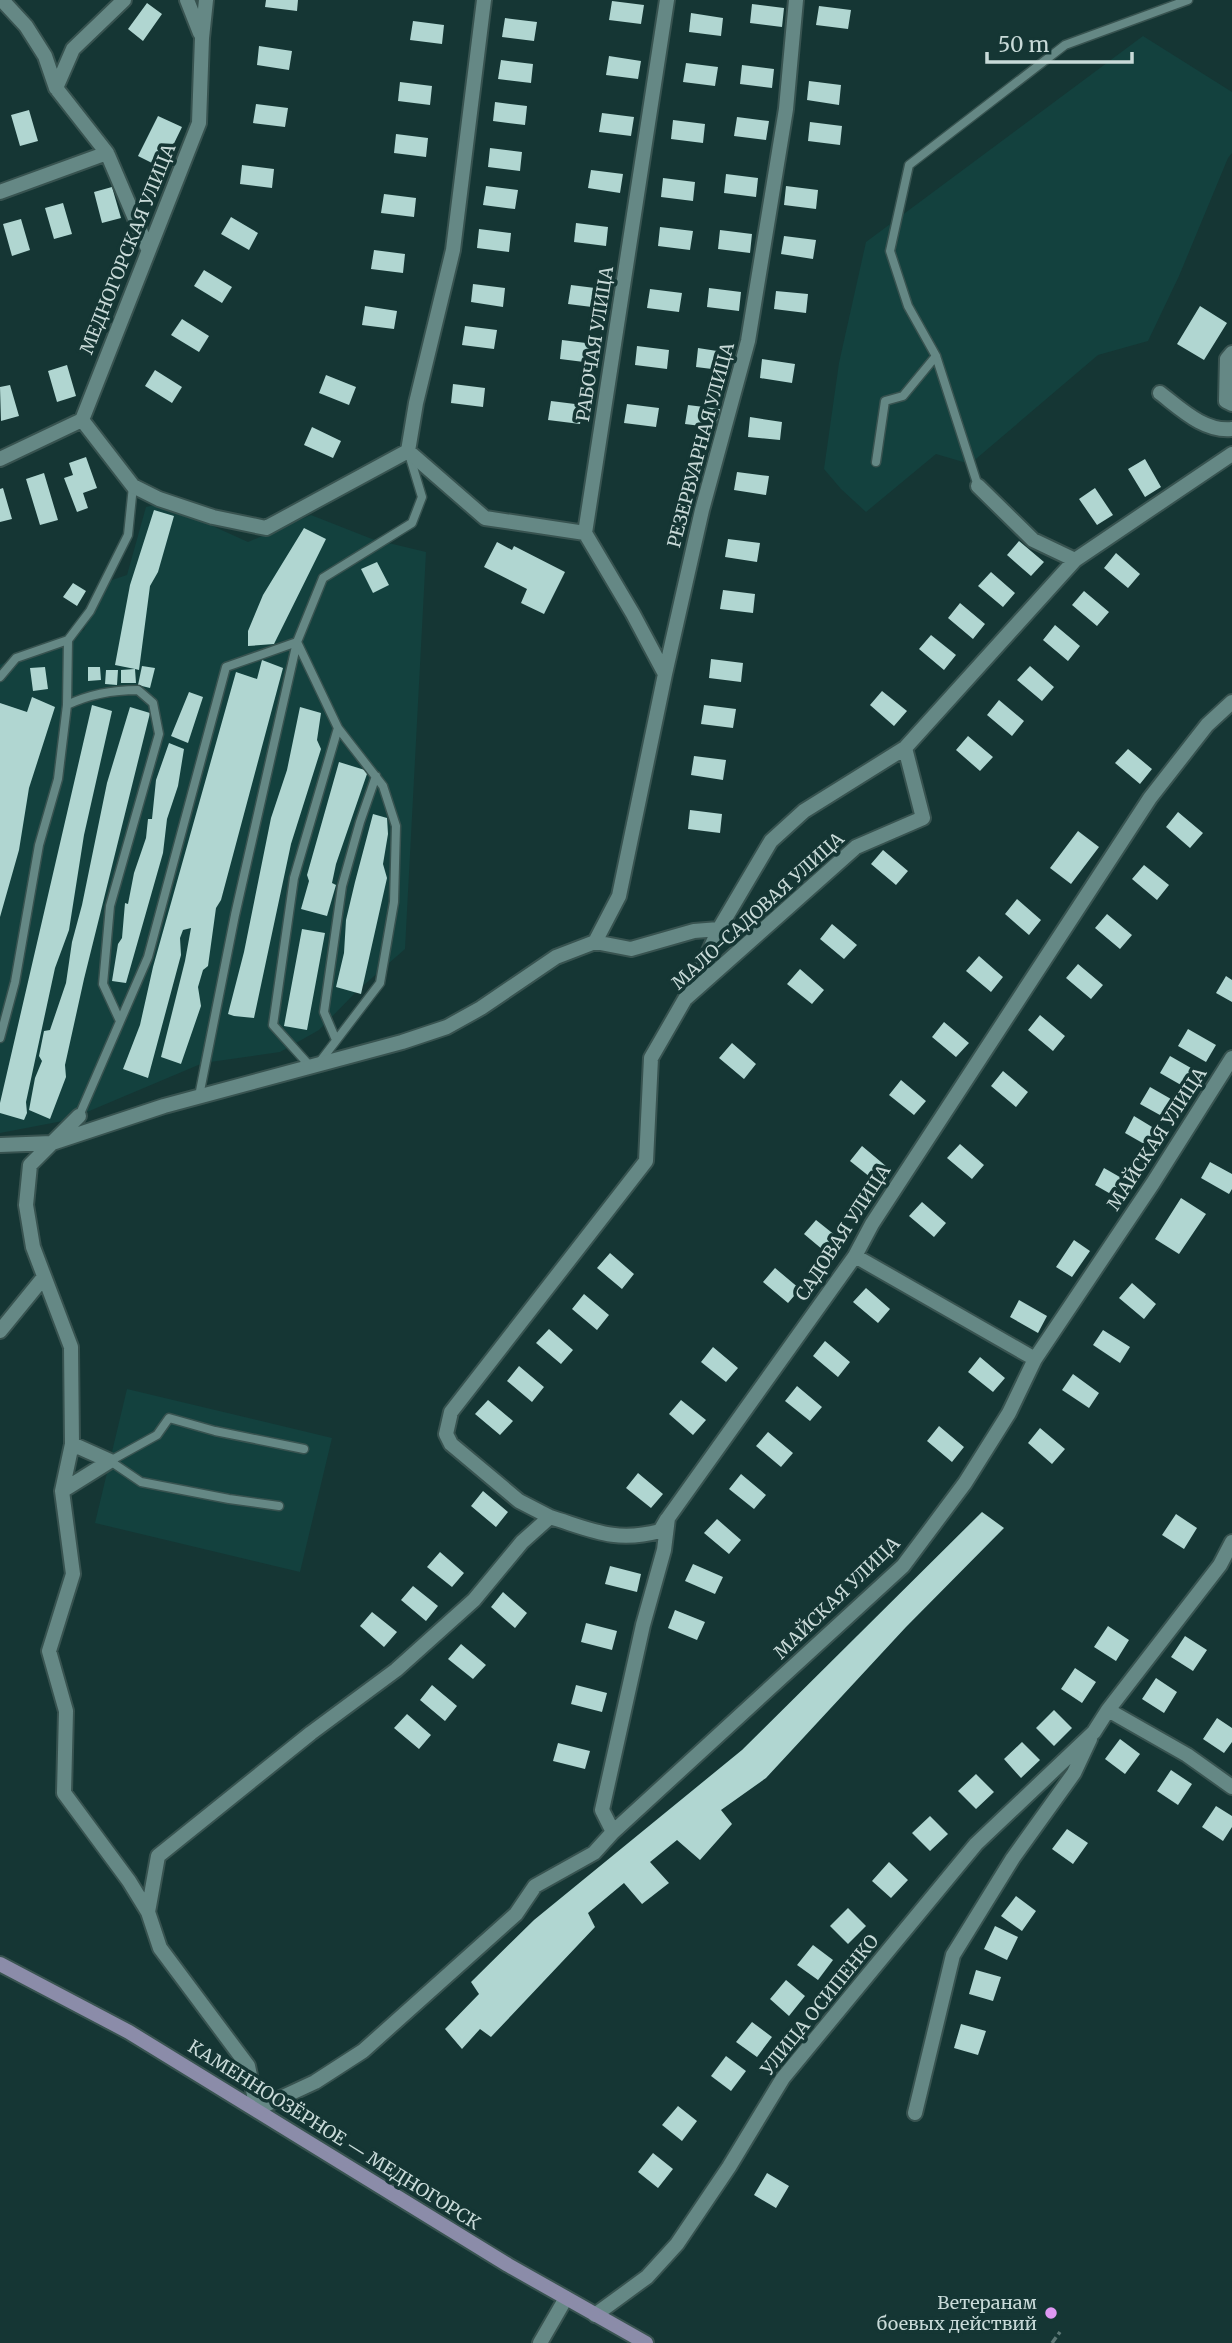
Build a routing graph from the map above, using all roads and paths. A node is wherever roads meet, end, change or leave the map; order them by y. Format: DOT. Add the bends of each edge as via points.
graph roads {
  1 [pos="2,0"];
  2 [pos="124,0"];
  3 [pos="187,0"];
  4 [pos="206,0"];
  5 [pos="484,0"];
  6 [pos="667,0"];
  7 [pos="796,0"];
  8 [pos="1188,0"];
  9 [pos="202,38"];
  10 [pos="56,88"];
  11 [pos="107,153"];
  12 [pos="0,192"];
  13 [pos="148,248"];
  14 [pos="1232,353"];
  15 [pos="936,356"];
  16 [pos="1160,393"];
  17 [pos="1232,404"];
  18 [pos="82,420"];
  19 [pos="1232,429"];
  20 [pos="408,451"];
  21 [pos="1232,454"];
  22 [pos="0,459"];
  23 [pos="876,462"];
  24 [pos="133,486"];
  25 [pos="978,486"];
  26 [pos="586,533"];
  27 [pos="1075,560"];
  28 [pos="68,640"];
  29 [pos="297,642"];
  30 [pos="665,674"];
  31 [pos="0,677"];
  32 [pos="1232,702"];
  33 [pos="67,705"];
  34 [pos="338,729"];
  35 [pos="905,748"];
  36 [pos="376,776"];
  37 [pos="719,929"];
  38 [pos="595,942"];
  39 [pos="685,999"];
  40 [pos="120,1021"];
  41 [pos="0,1038"];
  42 [pos="336,1040"];
  43 [pos="1232,1058"];
  44 [pos="314,1064"];
  45 [pos="199,1096"];
  46 [pos="79,1116"];
  47 [pos="52,1143"];
  48 [pos="0,1145"];
  49 [pos="855,1256"];
  50 [pos="44,1277"];
  51 [pos="0,1331"];
  52 [pos="1035,1359"];
  53 [pos="72,1444"];
  54 [pos="304,1449"];
  55 [pos="110,1461"];
  56 [pos="62,1491"];
  57 [pos="279,1506"];
  58 [pos="550,1517"];
  59 [pos="667,1518"];
  60 [pos="1232,1542"];
  61 [pos="1108,1710"];
  62 [pos="1094,1732"];
  63 [pos="1232,1787"];
  64 [pos="612,1832"];
  65 [pos="148,1912"];
  66 [pos="0,1964"];
  67 [pos="257,2109"];
  68 [pos="915,2113"];
  69 [pos="566,2298"];
  70 [pos="595,2315"];
  71 [pos="1060,2332"];
  72 [pos="540,2343"];
  73 [pos="646,2343"];
  74 [pos="1052,2343"];
  1 -- 10 [label="street" via="26,26"];
  2 -- 10 [label="street" via="73,49"];
  3 -- 9 [label="street"];
  4 -- 9 [label="street, МЕДНОГОРСКАЯ УЛИЦА"];
  5 -- 20 [label="street" via="453,250"];
  6 -- 26 [label="street, РАБОЧАЯ УЛИЦА"];
  7 -- 30 [label="street, РЕЗЕРВУАРНАЯ УЛИЦА" via="786,109 748,341 702,510"];
  8 -- 15 [label="lane" via="1065,45 909,165 890,251 908,306"];
  9 -- 13 [label="street, МЕДНОГОРСКАЯ УЛИЦА" via="199,123"];
  10 -- 11 [label="street"];
  11 -- 12 [label="street"];
  11 -- 13 [label="street"];
  13 -- 18 [label="street, МЕДНОГОРСКАЯ УЛИЦА"];
  14 -- 17 [label="street" via="1227,359 1226,401"];
  15 -- 23 [label="lane" via="903,396 885,401"];
  15 -- 25 [label="lane"];
  16 -- 19 [label="street" via="1217,431"];
  18 -- 22 [label="street"];
  18 -- 24 [label="street"];
  20 -- 24 [label="street" via="267,528 212,517"];
  20 -- 26 [label="street" via="485,518"];
  20 -- 29 [label="lane" via="422,497 412,523 323,578"];
  21 -- 27 [label="street"];
  24 -- 28 [label="lane" via="128,535 90,611"];
  25 -- 27 [label="street" via="1033,540"];
  26 -- 30 [label="street"];
  27 -- 35 [label="street"];
  28 -- 31 [label="lane" via="16,658"];
  28 -- 33 [label="lane"];
  29 -- 34 [label="lane"];
  29 -- 40 [label="lane" via="226,667 148,957"];
  29 -- 45 [label="lane"];
  30 -- 38 [label="street, РЕЗЕРВУАРНАЯ УЛИЦА" via="620,896"];
  32 -- 49 [label="street, САДОВАЯ УЛИЦА" via="1207,725 1150,798"];
  33 -- 40 [label="lane" via="117,690 138,690 153,703 159,734 110,906 103,984"];
  33 -- 41 [label="lane" via="58,779 39,845 15,982"];
  34 -- 36 [label="lane"];
  34 -- 44 [label="lane" via="294,878 273,1025"];
  35 -- 37 [label="street" via="804,811 771,841"];
  35 -- 39 [label="street, МАЛО-САДОВАЯ УЛИЦА" via="923,818 856,847"];
  36 -- 42 [label="lane" via="340,899 324,1012"];
  36 -- 42 [label="lane" via="396,826 394,902 380,983"];
  37 -- 38 [label="street" via="694,931 631,949"];
  37 -- 39 [label="street"];
  38 -- 44 [label="street" via="556,957 447,1027"];
  39 -- 58 [label="street, МАЛО-САДОВАЯ УЛИЦА" via="651,1058 646,1161 451,1412 446,1434 450,1444 519,1501"];
  40 -- 46 [label="lane"];
  42 -- 44 [label="lane"];
  43 -- 52 [label="street, МАЙСКАЯ УЛИЦА"];
  44 -- 45 [label="street"];
  45 -- 47 [label="street"];
  46 -- 47 [label="street"];
  47 -- 48 [label="street"];
  47 -- 50 [label="street" via="30,1166 26,1205"];
  49 -- 52 [label="street"];
  49 -- 59 [label="street, САДОВАЯ УЛИЦА"];
  50 -- 51 [label="street"];
  50 -- 53 [label="street" via="71,1347"];
  52 -- 64 [label="street, МАЙСКАЯ УЛИЦА" via="1009,1413 965,1483 903,1566"];
  53 -- 55 [label="street"];
  53 -- 56 [label="street"];
  54 -- 55 [label="lane" via="169,1418 157,1436"];
  55 -- 56 [label="street"];
  55 -- 57 [label="lane" via="141,1482"];
  56 -- 65 [label="street" via="73,1574 50,1651 66,1711 64,1793"];
  58 -- 59 [label="street" via="606,1535 638,1537 660,1531"];
  58 -- 65 [label="street" via="522,1542 474,1600 396,1670 158,1856"];
  59 -- 64 [label="street, САДОВАЯ УЛИЦА" via="664,1550 602,1810"];
  60 -- 61 [label="street, УЛИЦА ОСИПЕНКО" via="1220,1565"];
  61 -- 62 [label="street, УЛИЦА ОСИПЕНКО"];
  61 -- 63 [label="street"];
  62 -- 68 [label="street, УЛИЦА ОСИПЕНКО" via="1074,1773 1013,1858 953,1955"];
  62 -- 70 [label="street, УЛИЦА ОСИПЕНКО" via="976,1844 783,2078 677,2244 647,2277"];
  64 -- 67 [label="street, МАЙСКАЯ УЛИЦА" via="594,1853 535,1886 516,1914 363,2051 315,2082"];
  65 -- 67 [label="street" via="160,1948 248,2066"];
  66 -- 67 [label="main road, КАМЕННООЗЁРНОЕ — МЕДНОГОРСК" via="129,2032"];
  67 -- 69 [label="main road, КАМЕННООЗЁРНОЕ — МЕДНОГОРСК"];
  69 -- 70 [label="main road, КАМЕННООЗЁРНОЕ — МЕДНОГОРСК"];
  69 -- 72 [label="street"];
  70 -- 73 [label="main road, КАМЕННООЗЁРНОЕ — МЕДНОГОРСК"];
  71 -- 74 [label="path"];
}
